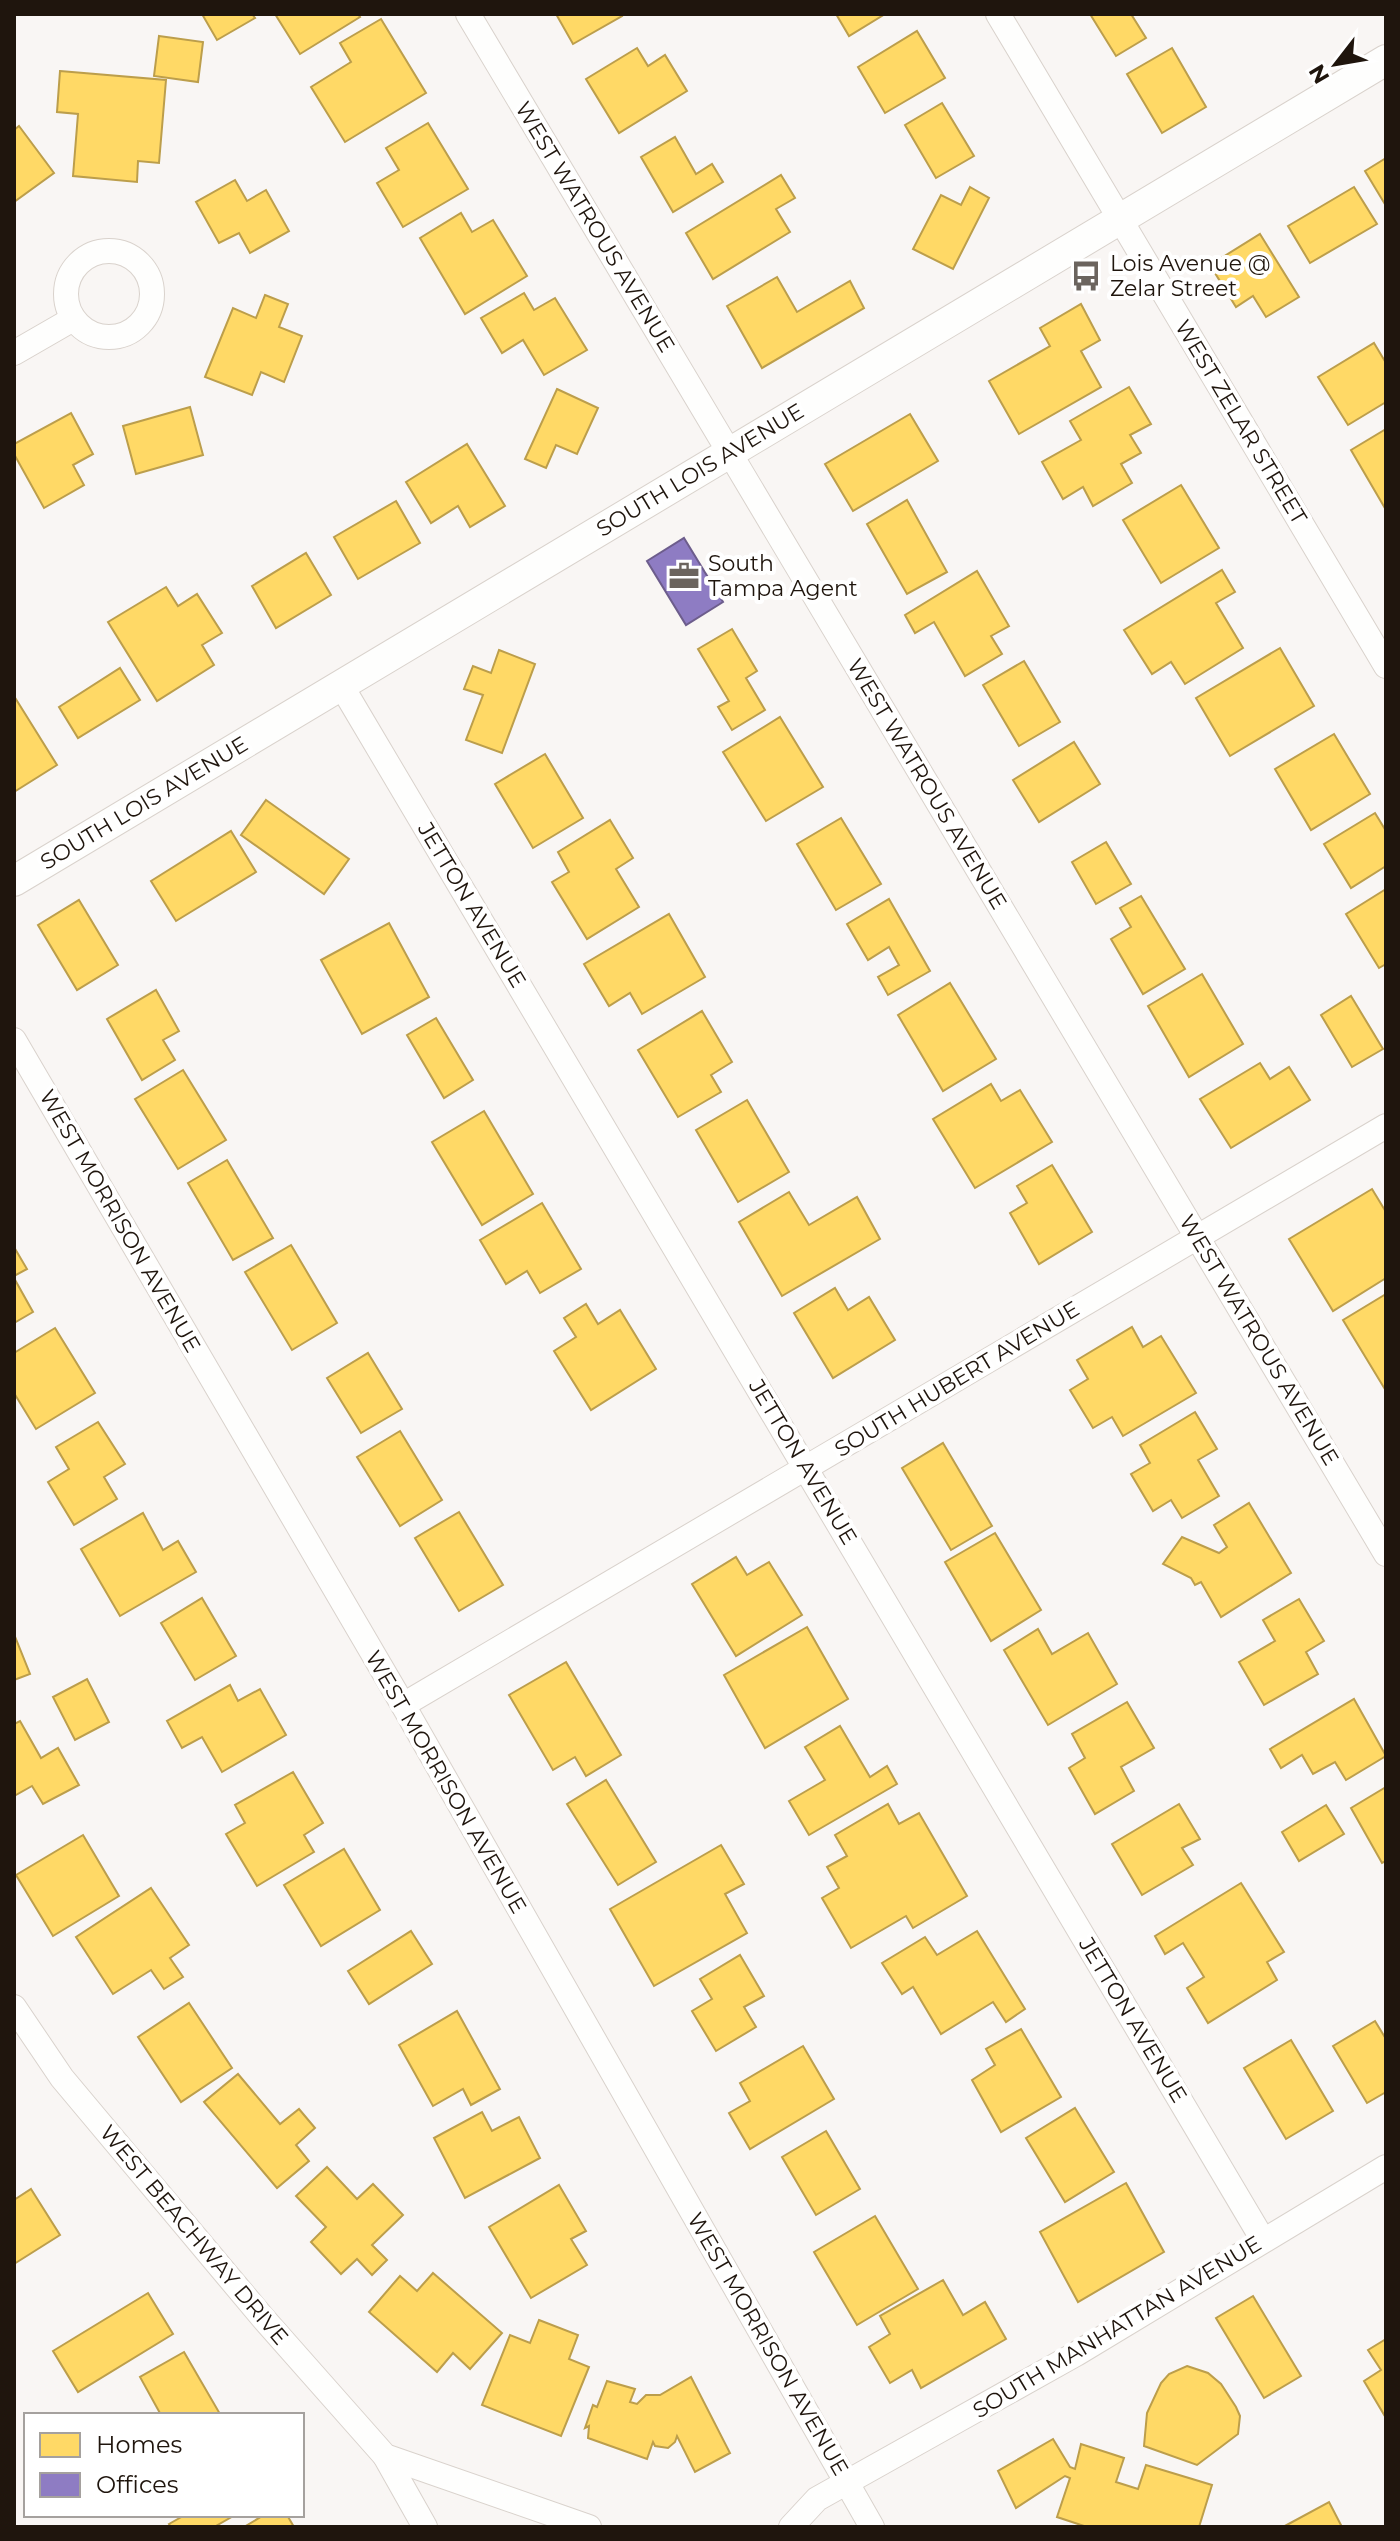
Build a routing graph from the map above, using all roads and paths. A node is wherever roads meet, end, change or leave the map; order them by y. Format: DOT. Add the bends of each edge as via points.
graph roads {
  1 [pos="468,14"];
  2 [pos="998,14"];
  3 [pos="1386,60"];
  4 [pos="1120,219"];
  5 [pos="73,319"];
  6 [pos="14,353"];
  7 [pos="730,453"];
  8 [pos="1386,666"];
  9 [pos="341,685"];
  10 [pos="14,881"];
  11 [pos="14,1040"];
  12 [pos="1386,1126"];
  13 [pos="1197,1237"];
  14 [pos="806,1468"];
  15 [pos="1386,1554"];
  16 [pos="403,1705"];
  17 [pos="14,2007"];
  18 [pos="1386,2167"];
  19 [pos="1263,2240"];
  20 [pos="385,2456"];
  21 [pos="847,2483"];
  22 [pos="425,2527"];
  23 [pos="589,2527"];
  24 [pos="791,2527"];
  25 [pos="872,2527"];
  1 -- 7 [label="street, WEST WATROUS AVENUE"];
  2 -- 4 [label="street, WEST ZELAR STREET"];
  3 -- 4 [label="street, SOUTH LOIS AVENUE"];
  4 -- 7 [label="street, SOUTH LOIS AVENUE"];
  4 -- 8 [label="street, WEST ZELAR STREET"];
  5 -- 6 [label="street"];
  7 -- 9 [label="street, SOUTH LOIS AVENUE"];
  7 -- 13 [label="street, WEST WATROUS AVENUE"];
  9 -- 10 [label="street, SOUTH LOIS AVENUE"];
  9 -- 14 [label="street, JETTON AVENUE"];
  11 -- 16 [label="street, WEST MORRISON AVENUE"];
  12 -- 13 [label="street, SOUTH HUBERT AVENUE"];
  13 -- 14 [label="street, SOUTH HUBERT AVENUE"];
  13 -- 15 [label="street, WEST WATROUS AVENUE"];
  14 -- 16 [label="street, SOUTH HUBERT AVENUE"];
  14 -- 19 [label="street, JETTON AVENUE"];
  16 -- 21 [label="street, WEST MORRISON AVENUE"];
  17 -- 20 [label="street, WEST BEACHWAY DRIVE" via="62,2078"];
  18 -- 19 [label="street, SOUTH MANHATTAN AVENUE"];
  19 -- 21 [label="street, SOUTH MANHATTAN AVENUE" via="1076,2354"];
  20 -- 22 [label="street, WEST BEACHWAY DRIVE"];
  20 -- 23 [label="street, WEST BEACHWAY DRIVE"];
  21 -- 24 [label="street" via="817,2499"];
  21 -- 25 [label="street, WEST MORRISON AVENUE"];
}
